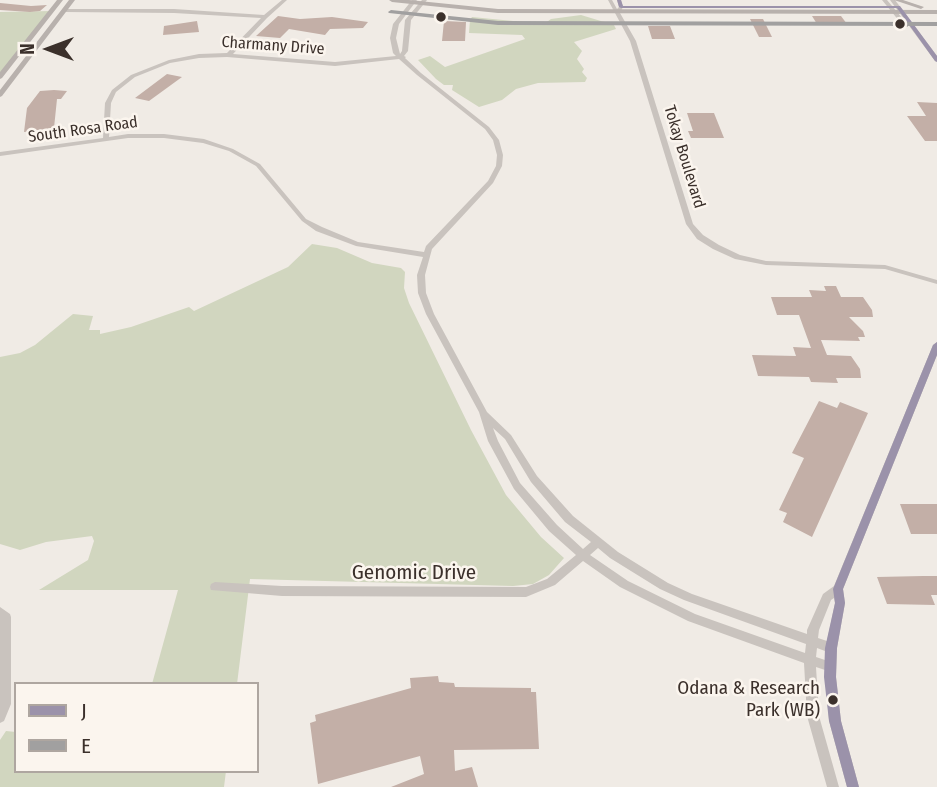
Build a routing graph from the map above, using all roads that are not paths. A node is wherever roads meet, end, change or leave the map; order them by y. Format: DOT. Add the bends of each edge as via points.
graph roads {
  1 [pos="60,0"];
  2 [pos="72,0"];
  3 [pos="279,0"];
  4 [pos="285,0"];
  5 [pos="392,0"];
  6 [pos="761,0"];
  7 [pos="884,0"];
  8 [pos="419,2"];
  9 [pos="616,5"];
  10 [pos="896,6"];
  11 [pos="754,9"];
  12 [pos="771,9"];
  13 [pos="937,9"];
  14 [pos="65,10"];
  15 [pos="272,11"];
  16 [pos="265,17"];
  17 [pos="229,55"];
  18 [pos="402,56"];
  19 [pos="937,60"];
  20 [pos="0,77"];
  21 [pos="0,94"];
  22 [pos="106,137"];
  23 [pos="0,154"];
  24 [pos="426,255"];
  25 [pos="937,282"];
  26 [pos="937,345"];
  27 [pos="483,412"];
  28 [pos="597,543"];
  29 [pos="583,555"];
  30 [pos="215,587"];
  31 [pos="838,589"];
  32 [pos="0,612"];
  33 [pos="811,641"];
  34 [pos="831,648"];
  35 [pos="810,662"];
  36 [pos="830,667"];
  37 [pos="0,716"];
  38 [pos="833,787"];
  39 [pos="853,787"];
  1 -- 20 [label="main road"];
  2 -- 14 [label="main road"];
  3 -- 15 [label="street"];
  4 -- 15 [label="street"];
  5 -- 8 [label="main road"];
  6 -- 11 [label="main road"];
  7 -- 10 [label="street"];
  8 -- 9 [label="main road" via="498,11"];
  8 -- 18 [label="street" via="405,28"];
  8 -- 18 [label="street" via="399,18 394,32 396,52"];
  9 -- 11 [label="main road"];
  9 -- 25 [label="street, Tokay Boulevard" via="639,59 690,224 700,237 738,257 766,263 885,267"];
  10 -- 12 [label="main road"];
  10 -- 12 [label="main road"];
  10 -- 13 [label="main road"];
  10 -- 13 [label="main road"];
  10 -- 19 [label="street"];
  11 -- 12 [label="main road"];
  14 -- 16 [label="street" via="174,10"];
  14 -- 21 [label="main road"];
  15 -- 16 [label="street"];
  16 -- 17 [label="street"];
  17 -- 18 [label="street, Charmany Drive" via="326,64"];
  17 -- 22 [label="street, Charmany Drive" via="169,62 123,83 109,99"];
  18 -- 24 [label="street" via="487,128 500,155 491,182"];
  22 -- 23 [label="street, South Rosa Road"];
  22 -- 24 [label="street, South Rosa Road" via="173,136 231,149 258,165 304,220 319,229 356,244"];
  24 -- 27 [label="street" via="421,275 425,302"];
  26 -- 31 [label="street"];
  27 -- 28 [label="street" via="508,437 546,494"];
  27 -- 29 [label="street" via="517,486"];
  28 -- 29 [label="street, Genomic Drive"];
  28 -- 33 [label="street" via="637,571 688,597"];
  29 -- 30 [label="street, Genomic Drive" via="551,582 526,592"];
  29 -- 35 [label="street" via="659,604"];
  31 -- 33 [label="street" via="827,597"];
  31 -- 34 [label="street" via="840,603"];
  32 -- 37 [label="street" via="6,617 5,704"];
  33 -- 34 [label="street"];
  33 -- 35 [label="street"];
  34 -- 36 [label="street"];
  35 -- 36 [label="street"];
  35 -- 38 [label="street" via="813,716"];
  36 -- 39 [label="street" via="835,721"];
}
